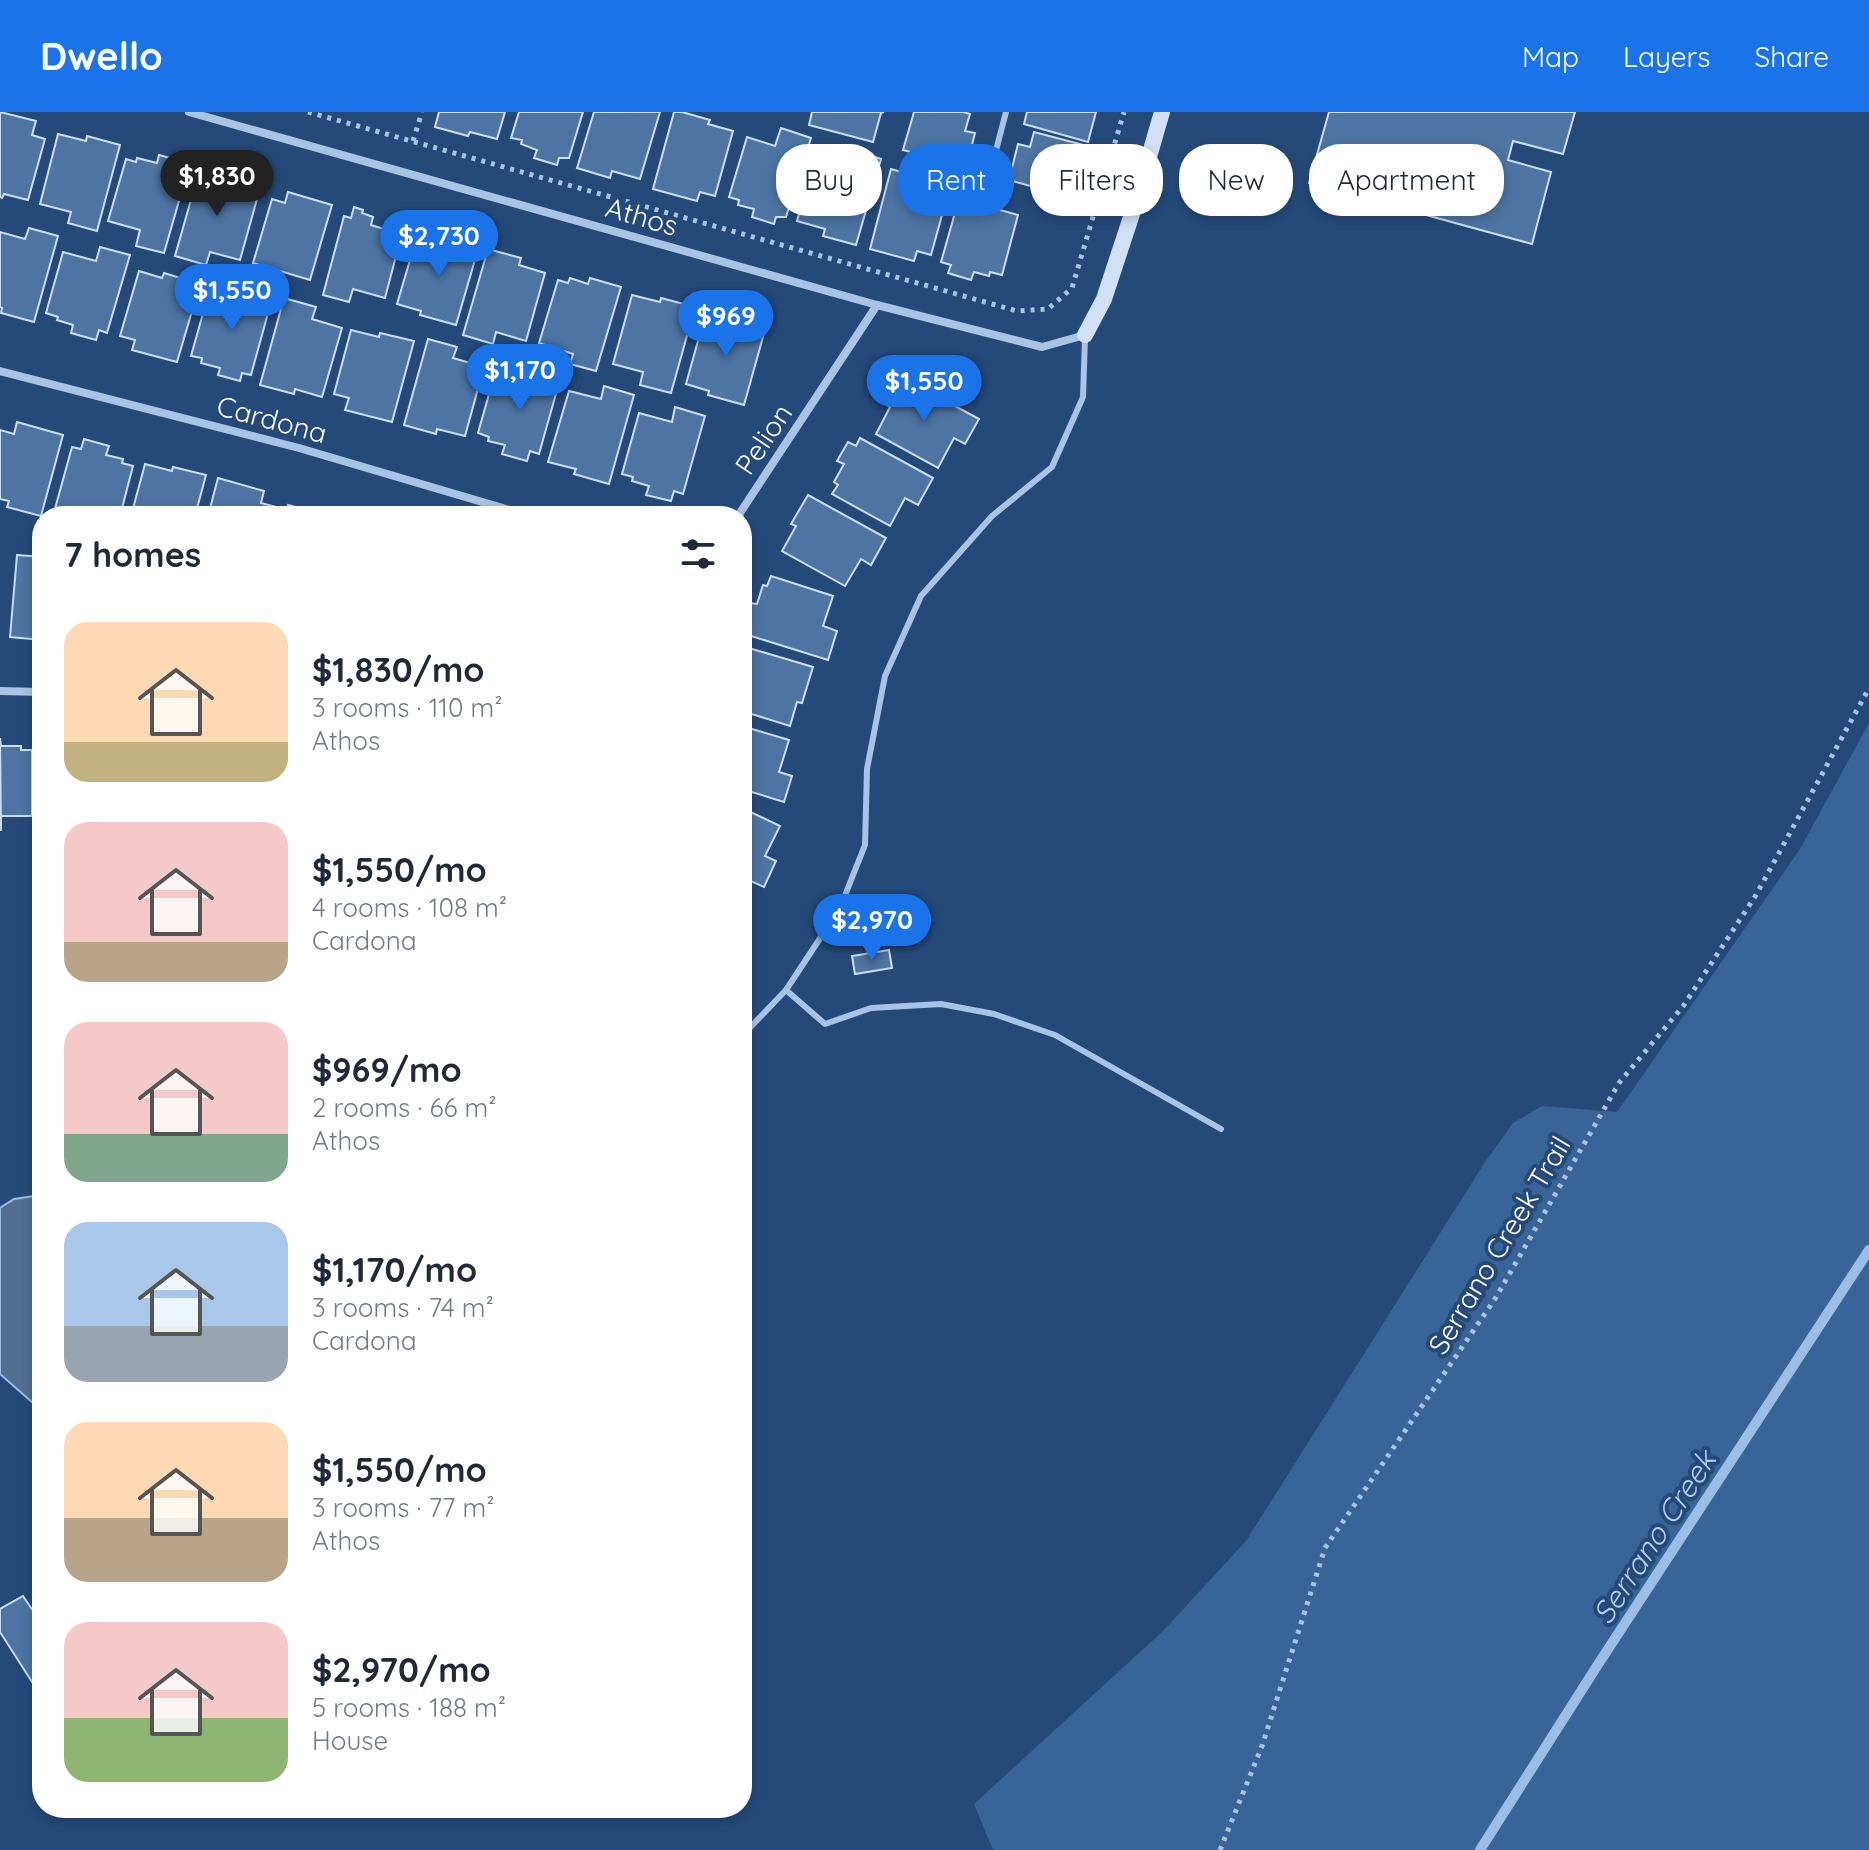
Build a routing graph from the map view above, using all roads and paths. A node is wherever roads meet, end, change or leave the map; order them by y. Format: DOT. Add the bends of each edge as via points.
graph roads {
  1 [pos="189,112"];
  2 [pos="308,112"];
  3 [pos="422,112"];
  4 [pos="1006,112"];
  5 [pos="1124,112"];
  6 [pos="1162,112"];
  7 [pos="413,141"];
  8 [pos="998,144"];
  9 [pos="877,305"];
  10 [pos="1085,335"];
  11 [pos="0,371"];
  12 [pos="496,506"];
  13 [pos="745,506"];
  14 [pos="1869,688"];
  15 [pos="0,691"];
  16 [pos="32,692"];
  17 [pos="786,990"];
  18 [pos="752,1026"];
  19 [pos="1221,1129"];
  20 [pos="1220,1850"];
  1 -- 9 [label="street, Athos"];
  2 -- 7 [label="path"];
  3 -- 7 [label="path"];
  4 -- 8 [label="lane"];
  5 -- 7 [label="path" via="1072,288 1048,309 1017,311"];
  6 -- 10 [label="street" via="1104,299"];
  9 -- 10 [label="street, Athos" via="1042,347"];
  9 -- 13 [label="street, Pelion"];
  10 -- 17 [label="lane" via="1083,397 1052,467 992,516 921,596 885,676 867,769 865,845 840,908"];
  11 -- 12 [label="street, Cardona" via="299,448"];
  14 -- 20 [label="path, Serrano Creek Trail" via="1756,895 1684,1005 1619,1083 1495,1299 1325,1548 1262,1746"];
  15 -- 16 [label="street"];
  17 -- 18 [label="lane"];
  17 -- 19 [label="lane" via="825,1024 871,1008 941,1004 994,1014 1055,1035"];
}
